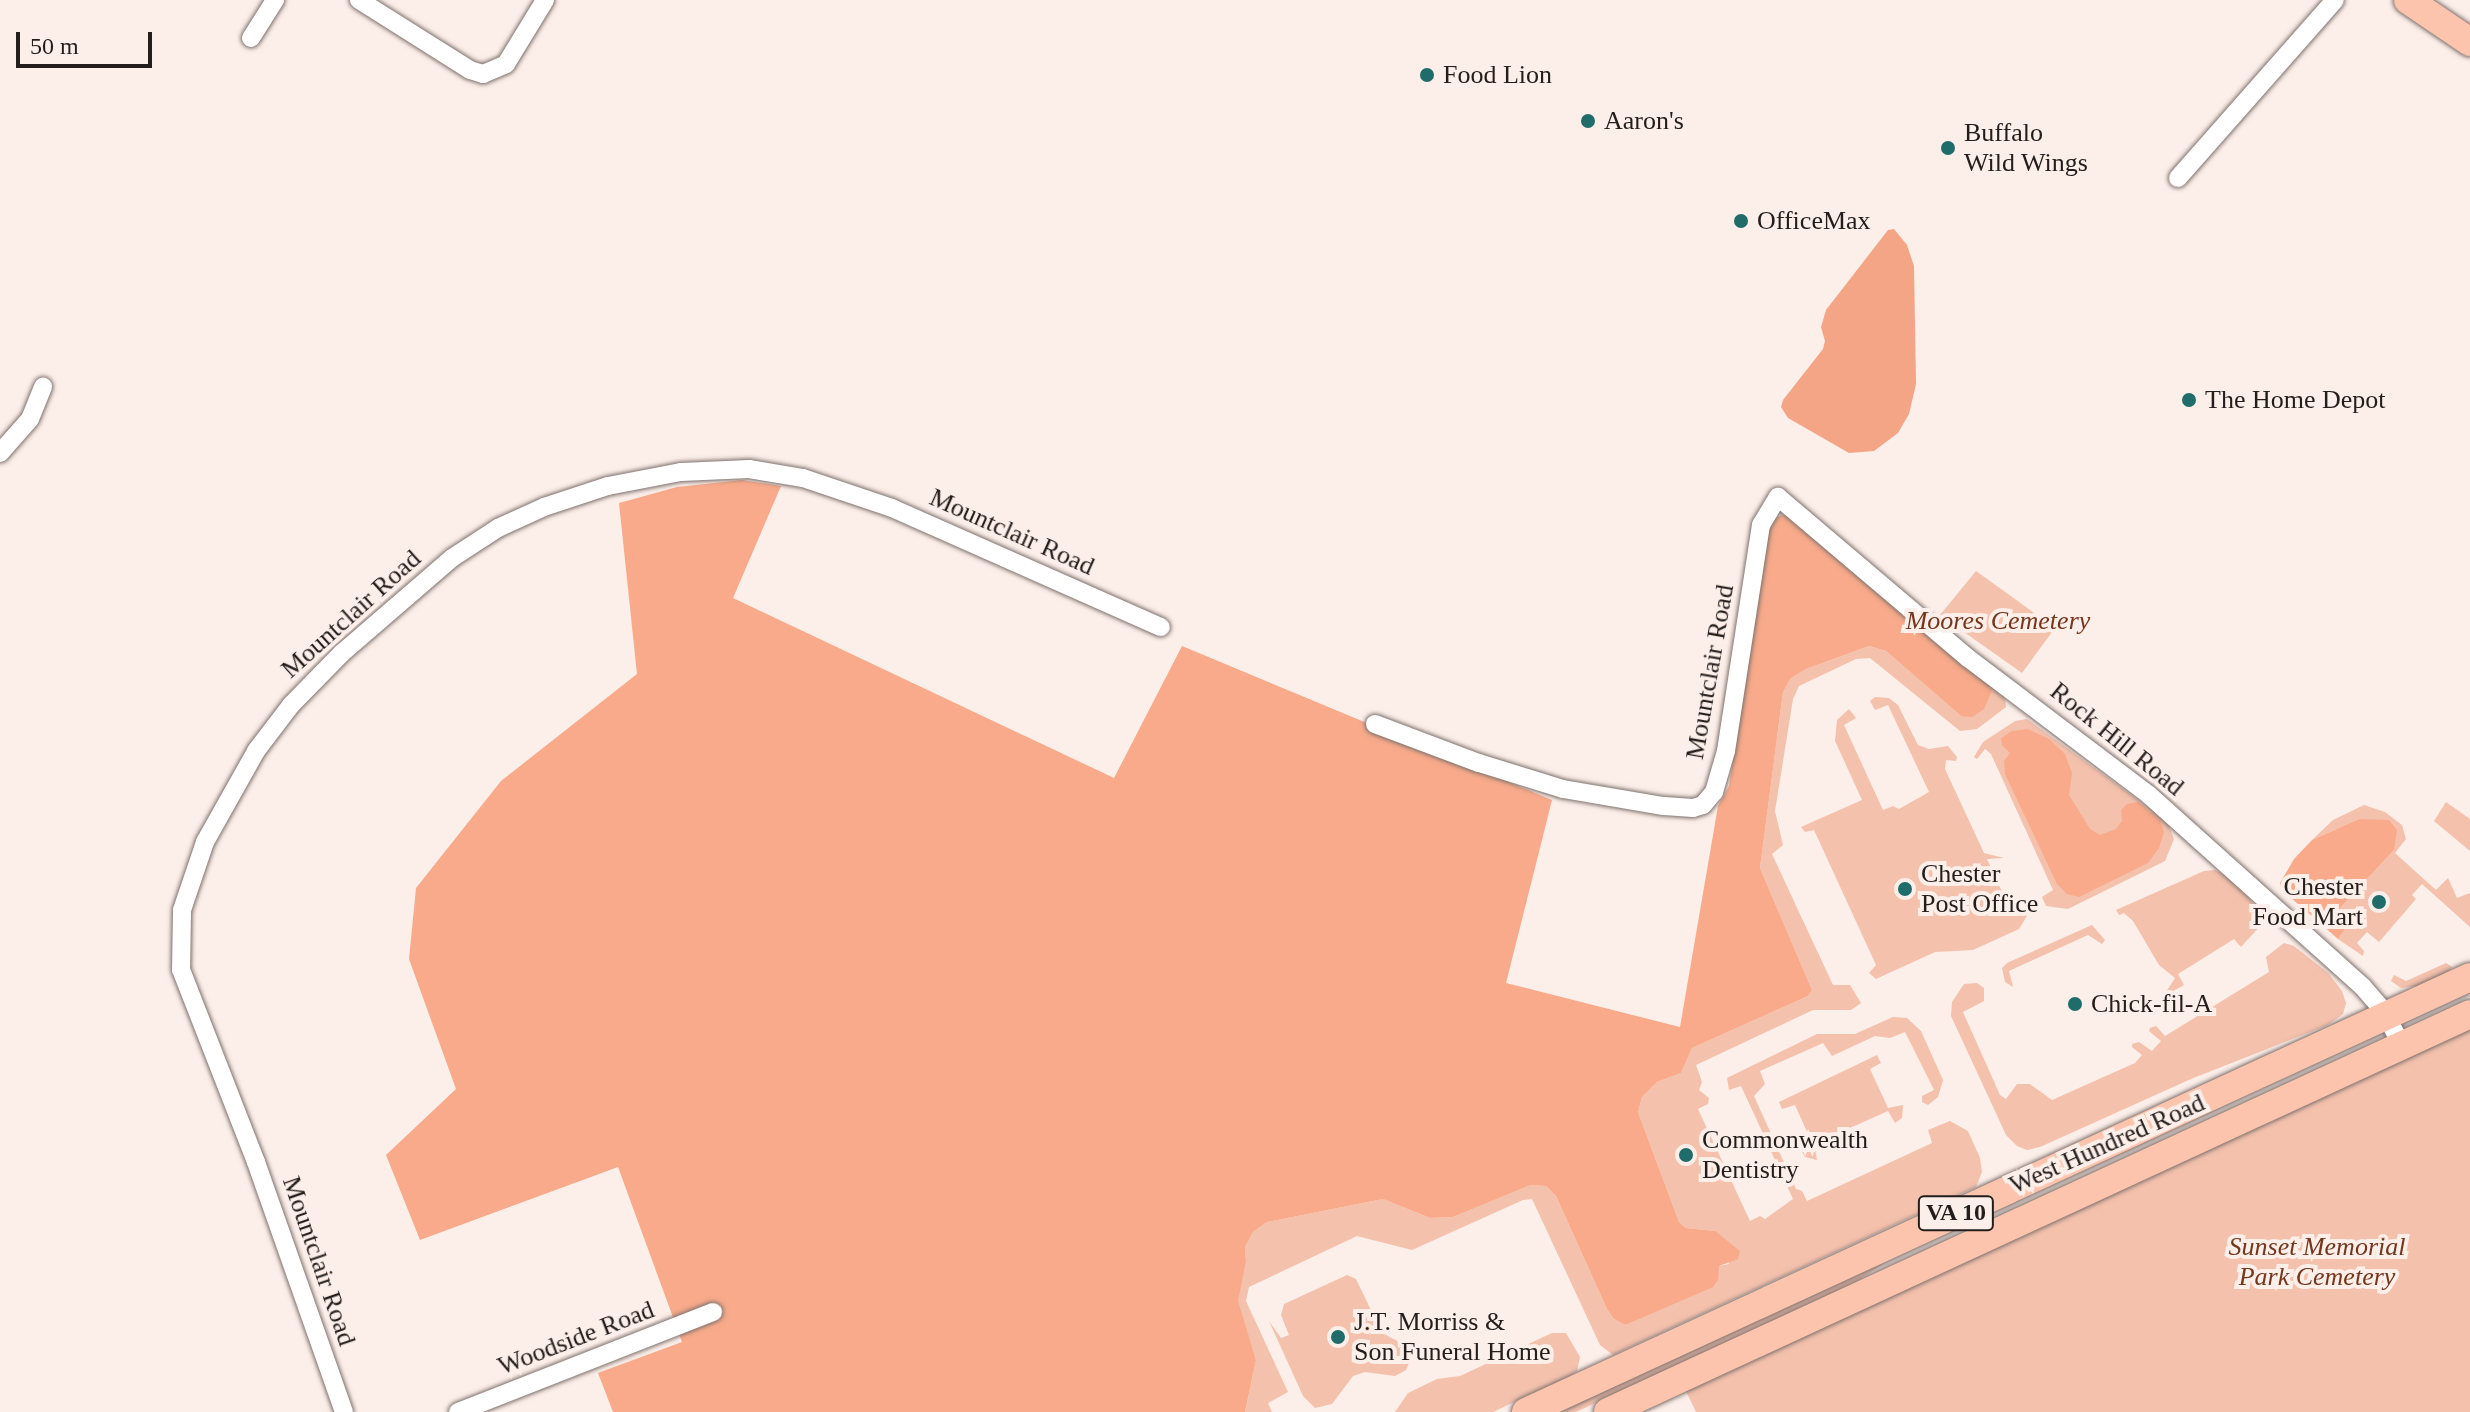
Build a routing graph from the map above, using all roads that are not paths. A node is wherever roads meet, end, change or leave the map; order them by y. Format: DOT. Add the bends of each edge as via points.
graph roads {
  1 [pos="275,0"];
  2 [pos="359,0"];
  3 [pos="545,0"];
  4 [pos="2335,0"];
  5 [pos="2408,0"];
  6 [pos="251,38"];
  7 [pos="2470,42"];
  8 [pos="2178,178"];
  9 [pos="43,387"];
  10 [pos="0,453"];
  11 [pos="1778,497"];
  12 [pos="1161,627"];
  13 [pos="1375,724"];
  14 [pos="2470,977"];
  15 [pos="2470,1014"];
  16 [pos="2387,1016"];
  17 [pos="2402,1045"];
  18 [pos="713,1312"];
  19 [pos="344,1412"];
  20 [pos="458,1412"];
  21 [pos="1526,1412"];
  22 [pos="1608,1412"];
  1 -- 6 [label="street"];
  2 -- 3 [label="street" via="483,74 506,64"];
  4 -- 8 [label="street"];
  5 -- 7 [label="main road"];
  9 -- 10 [label="street" via="30,419"];
  11 -- 13 [label="street, Mountclair Road" via="1761,525 1726,751 1714,792 1703,805 1664,806 1563,789"];
  11 -- 16 [label="street, Rock Hill Road" via="1968,658 2149,795 2362,986"];
  12 -- 19 [label="street, Mountclair Road" via="892,508 803,478 749,469 681,472 608,486 533,512 452,558 342,653 291,705 256,751 205,842 182,910 181,970"];
  14 -- 16 [label="main road, West Hundred Road / VA 10"];
  15 -- 17 [label="main road, West Hundred Road / VA 10"];
  16 -- 17 [label="street, Rock Hill Road"];
  16 -- 21 [label="main road, West Hundred Road / VA 10"];
  17 -- 22 [label="main road, West Hundred Road / VA 10"];
  18 -- 20 [label="street, Woodside Road"];
}
